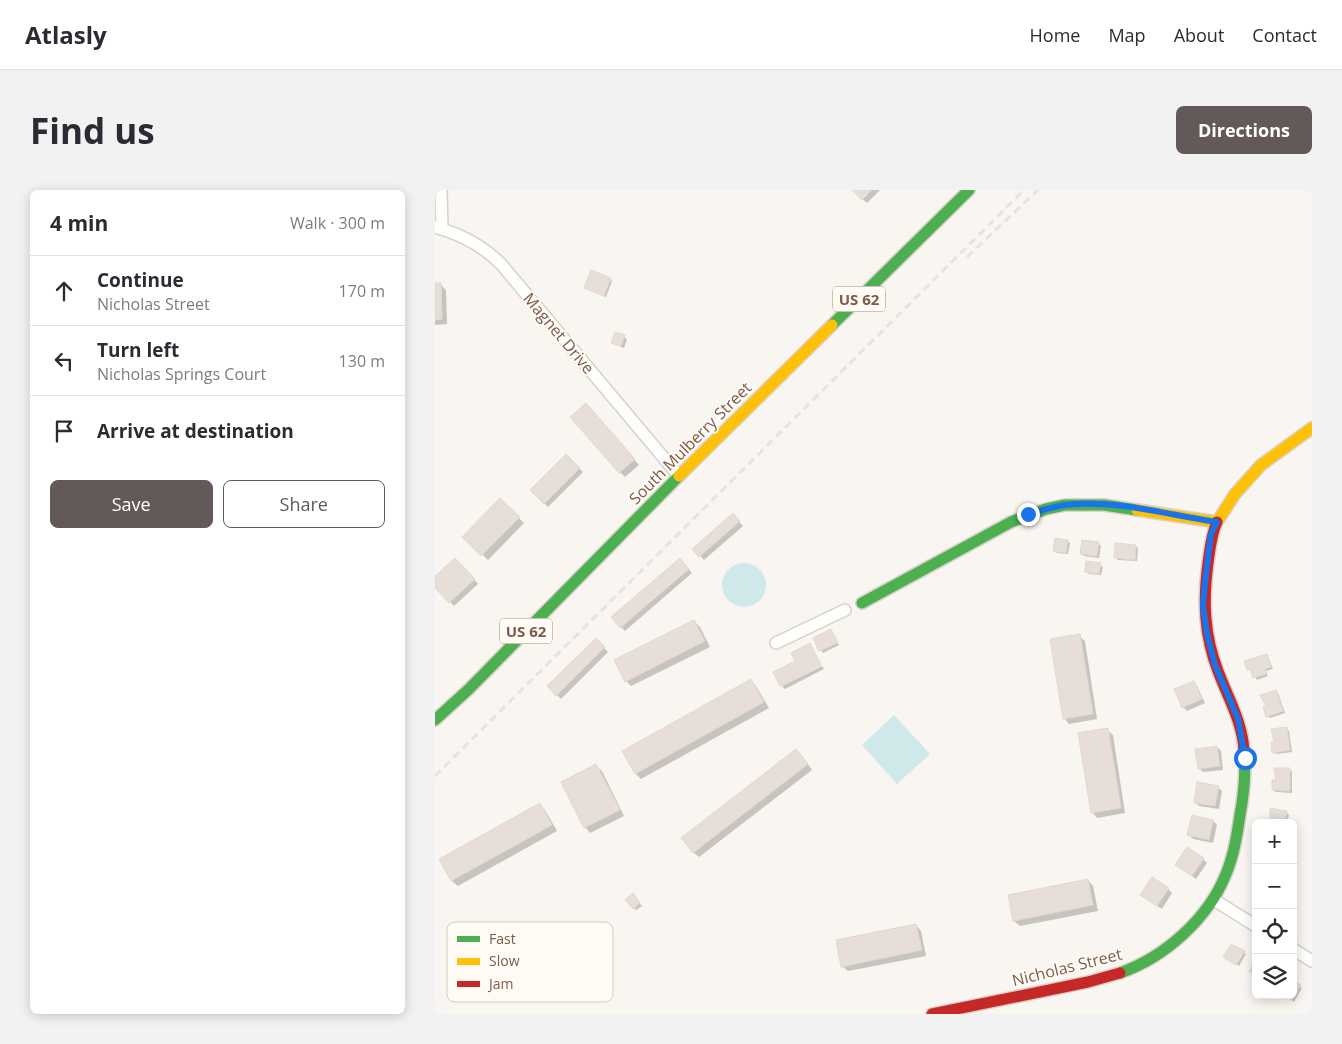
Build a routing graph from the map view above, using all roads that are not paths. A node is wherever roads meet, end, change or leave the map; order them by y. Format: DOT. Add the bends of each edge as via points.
graph roads {
  1 [pos="441,190"];
  2 [pos="969,190"];
  3 [pos="439,228"];
  4 [pos="1312,428"];
  5 [pos="679,476"];
  6 [pos="1217,522"];
  7 [pos="862,603"];
  8 [pos="845,610"];
  9 [pos="776,643"];
  10 [pos="435,720"];
  11 [pos="1214,900"];
  12 [pos="1252,924"];
  13 [pos="1297,952"];
  14 [pos="1312,961"];
  15 [pos="932,1014"];
  1 -- 3 [label="street"];
  2 -- 5 [label="street, South Mulberry Street / US 62"];
  3 -- 5 [label="street, Magnet Drive" via="470,240 501,264"];
  4 -- 6 [label="street, Nicholas Street" via="1261,464 1235,494"];
  5 -- 10 [label="street, South Mulberry Street / US 62"];
  6 -- 7 [label="street" via="1104,505 1075,504 1046,509 1011,522"];
  6 -- 11 [label="street, Nicholas Street" via="1211,534 1203,606 1215,665 1238,719 1245,758 1244,794 1236,844"];
  8 -- 9 [label="street"];
  11 -- 12 [label="street"];
  11 -- 15 [label="street, Nicholas Street" via="1190,928 1159,954 1136,967 1105,978"];
  13 -- 14 [label="street"];
}
